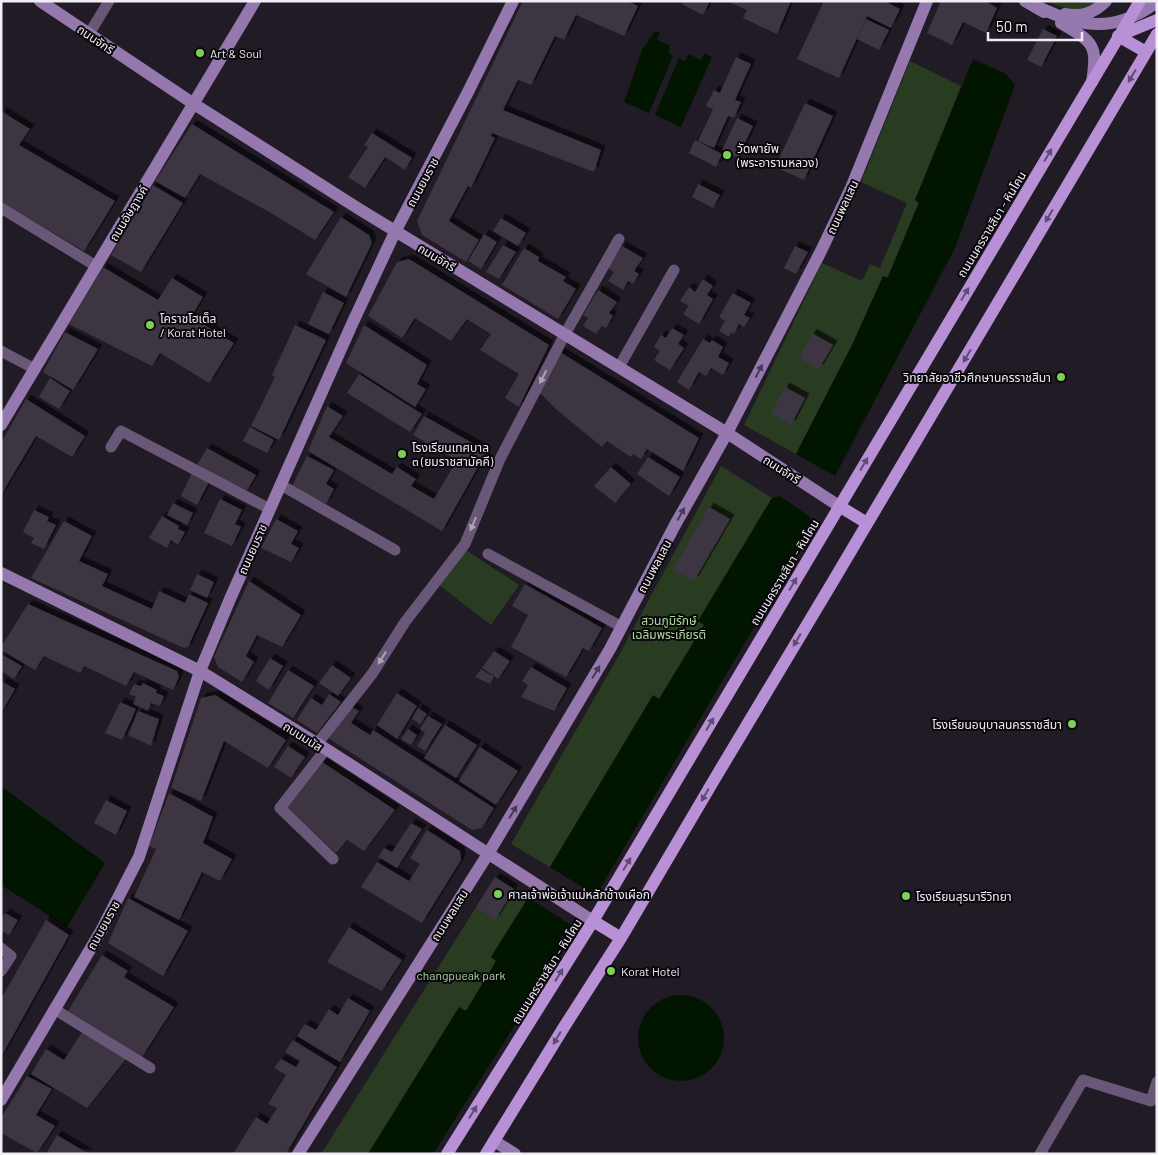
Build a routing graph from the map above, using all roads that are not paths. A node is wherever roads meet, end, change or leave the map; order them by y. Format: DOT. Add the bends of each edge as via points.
graph roads {
  1 [pos="40,1"];
  2 [pos="108,1"];
  3 [pos="255,1"];
  4 [pos="513,1"];
  5 [pos="926,1"];
  6 [pos="1025,1"];
  7 [pos="1106,1"];
  8 [pos="1140,1"];
  9 [pos="1154,3"];
  10 [pos="1038,7"];
  11 [pos="1130,17"];
  12 [pos="1155,20"];
  13 [pos="89,34"];
  14 [pos="1157,34"];
  15 [pos="1118,36"];
  16 [pos="1146,52"];
  17 [pos="1092,82"];
  18 [pos="194,104"];
  19 [pos="1,208"];
  20 [pos="395,232"];
  21 [pos="619,239"];
  22 [pos="96,266"];
  23 [pos="674,270"];
  24 [pos="565,334"];
  25 [pos="1,351"];
  26 [pos="619,367"];
  27 [pos="35,369"];
  28 [pos="1,425"];
  29 [pos="726,433"];
  30 [pos="111,447"];
  31 [pos="281,485"];
  32 [pos="839,506"];
  33 [pos="270,509"];
  34 [pos="867,523"];
  35 [pos="395,550"];
  36 [pos="488,554"];
  37 [pos="1,573"];
  38 [pos="622,627"];
  39 [pos="200,671"];
  40 [pos="321,747"];
  41 [pos="488,854"];
  42 [pos="333,858"];
  43 [pos="593,921"];
  44 [pos="621,938"];
  45 [pos="1,948"];
  46 [pos="1,971"];
  47 [pos="54,1009"];
  48 [pos="150,1068"];
  49 [pos="1157,1082"];
  50 [pos="3,1093"];
  51 [pos="494,1141"];
  52 [pos="298,1154"];
  53 [pos="447,1154"];
  54 [pos="486,1154"];
  55 [pos="515,1154"];
  56 [pos="1040,1154"];
  1 -- 13 [label="street, ถนนจักรี"];
  2 -- 13 [label="street"];
  3 -- 18 [label="street, ถนนอัษฎางค์"];
  4 -- 20 [label="street, ถนนยมราช"];
  29 -- 5 [label="street, ถนนพลแสน, one-way" via="851,188"];
  6 -- 10 [label="street"];
  7 -- 10 [label="street" via="1094,11 1080,15"];
  8 -- 11 [label="main road, ถนนนครราชสีมา - หินโคน"];
  9 -- 11 [label="street"];
  9 -- 12 [label="street"];
  10 -- 11 [label="street" via="1083,24 1108,24"];
  10 -- 17 [label="street" via="1091,45 1095,62"];
  11 -- 15 [label="main road, ถนนนครราชสีมา - หินโคน"];
  12 -- 15 [label="main road"];
  12 -- 16 [label="street"];
  13 -- 18 [label="street, ถนนจักรี"];
  14 -- 16 [label="main road"];
  15 -- 16 [label="main road"];
  15 -- 17 [label="main road, ถนนนครราชสีมา - หินโคน"];
  16 -- 34 [label="main road, one-way"];
  32 -- 17 [label="main road, ถนนนครราชสีมา - หินโคน, one-way"];
  18 -- 20 [label="street, ถนนจักรี"];
  18 -- 22 [label="street, ถนนอัษฎางค์"];
  19 -- 22 [label="street"];
  20 -- 24 [label="street, ถนนจักรี"];
  20 -- 31 [label="street, ถนนยมราช"];
  21 -- 24 [label="street"];
  22 -- 27 [label="street, ถนนอัษฎางค์"];
  23 -- 26 [label="street"];
  24 -- 26 [label="street, ถนนจักรี"];
  24 -- 40 [label="street, one-way" via="500,459 465,544 405,622"];
  25 -- 27 [label="street"];
  26 -- 29 [label="street, ถนนจักรี"];
  27 -- 28 [label="street, ถนนอัษฎางค์"];
  29 -- 32 [label="street, ถนนจักรี"];
  38 -- 29 [label="street, ถนนพลแสน, one-way"];
  30 -- 33 [label="street" via="121,431"];
  31 -- 33 [label="street, ถนนยมราช"];
  31 -- 35 [label="street"];
  32 -- 34 [label="main road"];
  43 -- 32 [label="main road, ถนนนครราชสีมา - หินโคน, one-way"];
  33 -- 39 [label="street, ถนนยมราช"];
  34 -- 44 [label="main road, one-way"];
  36 -- 38 [label="street"];
  37 -- 39 [label="street, ถนนมนัส"];
  41 -- 38 [label="street, ถนนพลแสน, one-way"];
  39 -- 40 [label="street, ถนนมนัส"];
  39 -- 47 [label="street, ถนนยมราช" via="139,857"];
  40 -- 41 [label="street, ถนนมนัส"];
  40 -- 42 [label="street" via="280,808"];
  41 -- 43 [label="street, ถนนมนัส"];
  41 -- 52 [label="street, ถนนพลแสน"];
  43 -- 44 [label="main road"];
  53 -- 43 [label="main road, ถนนนครราชสีมา - หินโคน, one-way"];
  44 -- 51 [label="main road, one-way"];
  45 -- 46 [label="street" via="11,956"];
  47 -- 48 [label="street"];
  47 -- 50 [label="street, ถนนยมราช"];
  49 -- 56 [label="street" via="1151,1100 1083,1080"];
  51 -- 54 [label="main road"];
  51 -- 55 [label="street"];
}
